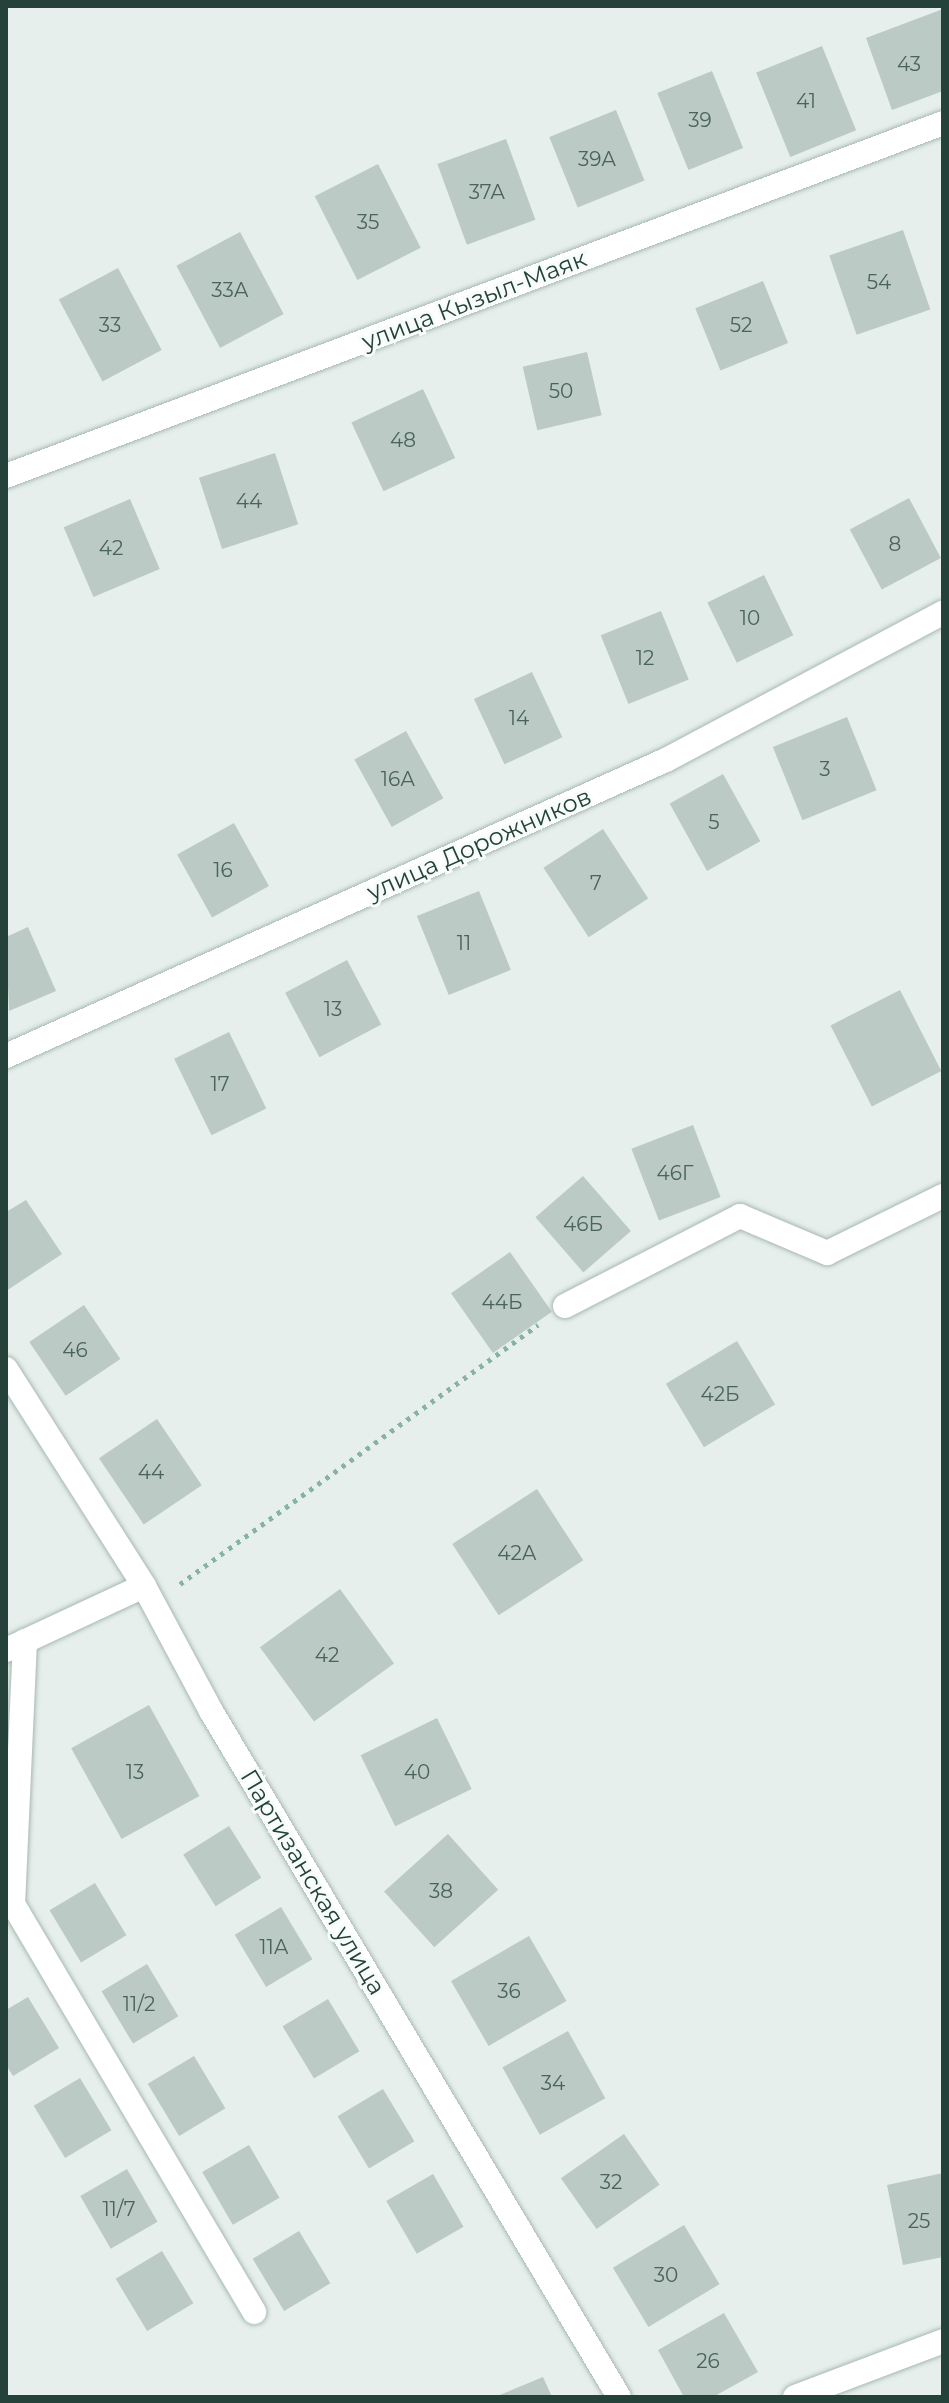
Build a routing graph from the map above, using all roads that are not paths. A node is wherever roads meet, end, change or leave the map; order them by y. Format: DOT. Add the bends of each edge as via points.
graph roads {
  1 [pos="943,123"];
  2 [pos="6,476"];
  3 [pos="943,613"];
  4 [pos="6,1056"];
  5 [pos="943,1196"];
  6 [pos="565,1306"];
  7 [pos="6,1369"];
  8 [pos="149,1595"];
  9 [pos="16,1645"];
  10 [pos="10,1908"];
  11 [pos="254,2312"];
  12 [pos="943,2341"];
  13 [pos="619,2397"];
  14 [pos="795,2397"];
  1 -- 2 [label="street, улица Кызыл-Маяк"];
  3 -- 4 [label="street, улица Дорожников" via="666,760"];
  5 -- 6 [label="street" via="827,1253 740,1216"];
  7 -- 8 [label="street, Партизанская улица"];
  8 -- 9 [label="street"];
  8 -- 13 [label="street, Партизанская улица"];
  9 -- 10 [label="street"];
  10 -- 11 [label="street"];
  12 -- 14 [label="street"];
}
